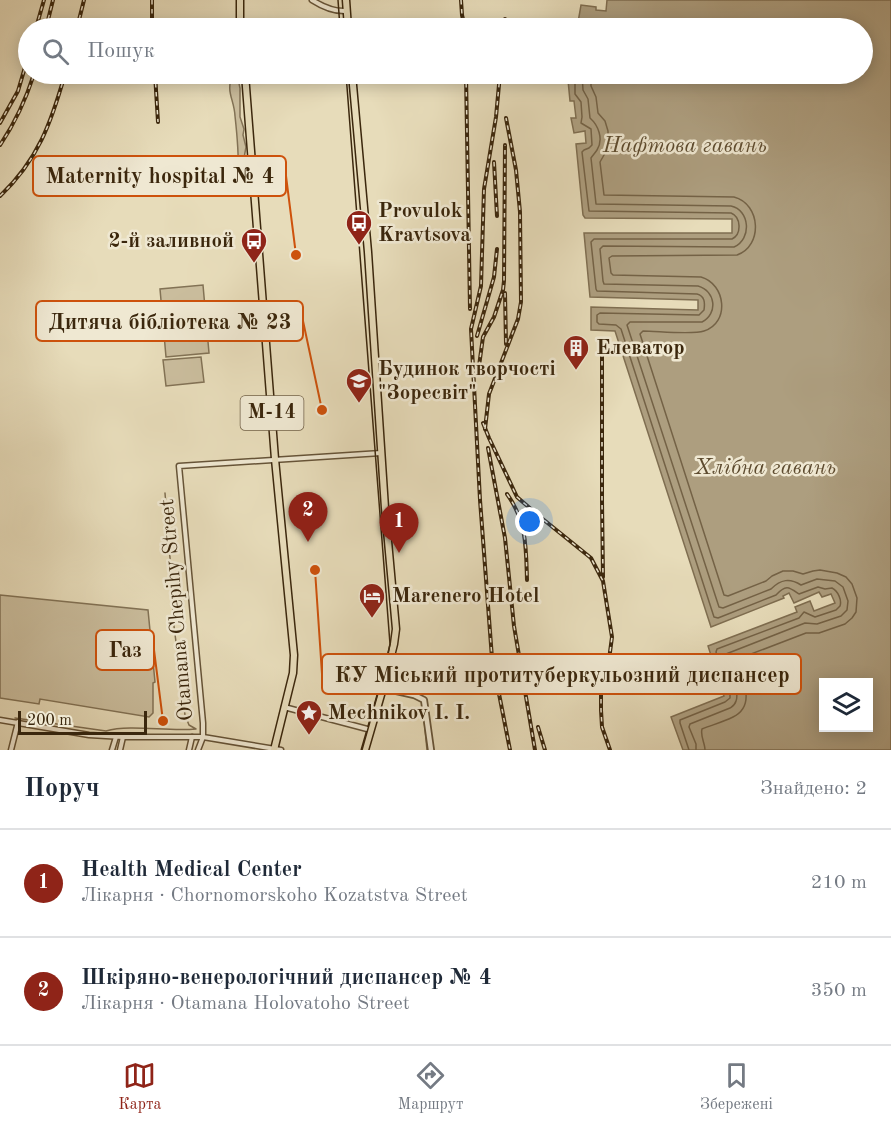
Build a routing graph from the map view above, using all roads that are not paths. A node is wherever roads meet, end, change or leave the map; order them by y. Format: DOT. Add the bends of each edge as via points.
graph roads {
  1 [pos="240,0"];
  2 [pos="312,0"];
  3 [pos="346,0"];
  4 [pos="347,11"];
  5 [pos="240,18"];
  6 [pos="347,18"];
  7 [pos="245,84"];
  8 [pos="353,84"];
  9 [pos="381,453"];
  10 [pos="275,459"];
  11 [pos="383,688"];
  12 [pos="284,707"];
  13 [pos="0,720"];
  14 [pos="18,722"];
  15 [pos="371,729"];
  16 [pos="203,736"];
  17 [pos="116,737"];
  18 [pos="123,737"];
  19 [pos="192,737"];
  20 [pos="10,750"];
  21 [pos="112,750"];
  22 [pos="120,750"];
  23 [pos="189,750"];
  24 [pos="198,750"];
  25 [pos="276,750"];
  26 [pos="365,750"];
  27 [pos="431,750"];
  1 -- 5 [label="main road"];
  2 -- 4 [label="street"];
  3 -- 4 [label="main road"];
  4 -- 6 [label="main road"];
  7 -- 10 [label="main road, М-14"];
  8 -- 9 [label="main road" via="369,252"];
  9 -- 10 [label="street"];
  9 -- 11 [label="main road" via="396,629"];
  10 -- 12 [label="main road, М-14" via="294,655"];
  10 -- 16 [label="street, Otamana Chepihy Street" via="179,466"];
  11 -- 15 [label="main road"];
  11 -- 27 [label="street" via="424,700"];
  12 -- 15 [label="street"];
  12 -- 25 [label="main road, М-14"];
  13 -- 14 [label="street"];
  14 -- 17 [label="street"];
  14 -- 20 [label="street"];
  15 -- 26 [label="main road"];
  16 -- 19 [label="street"];
  16 -- 24 [label="street, Otamana Chepihy Street"];
  16 -- 25 [label="street"];
  17 -- 18 [label="street"];
  17 -- 21 [label="street"];
  18 -- 19 [label="street"];
  18 -- 22 [label="street"];
  19 -- 23 [label="street, Otamana Chepihy Street"];
}
